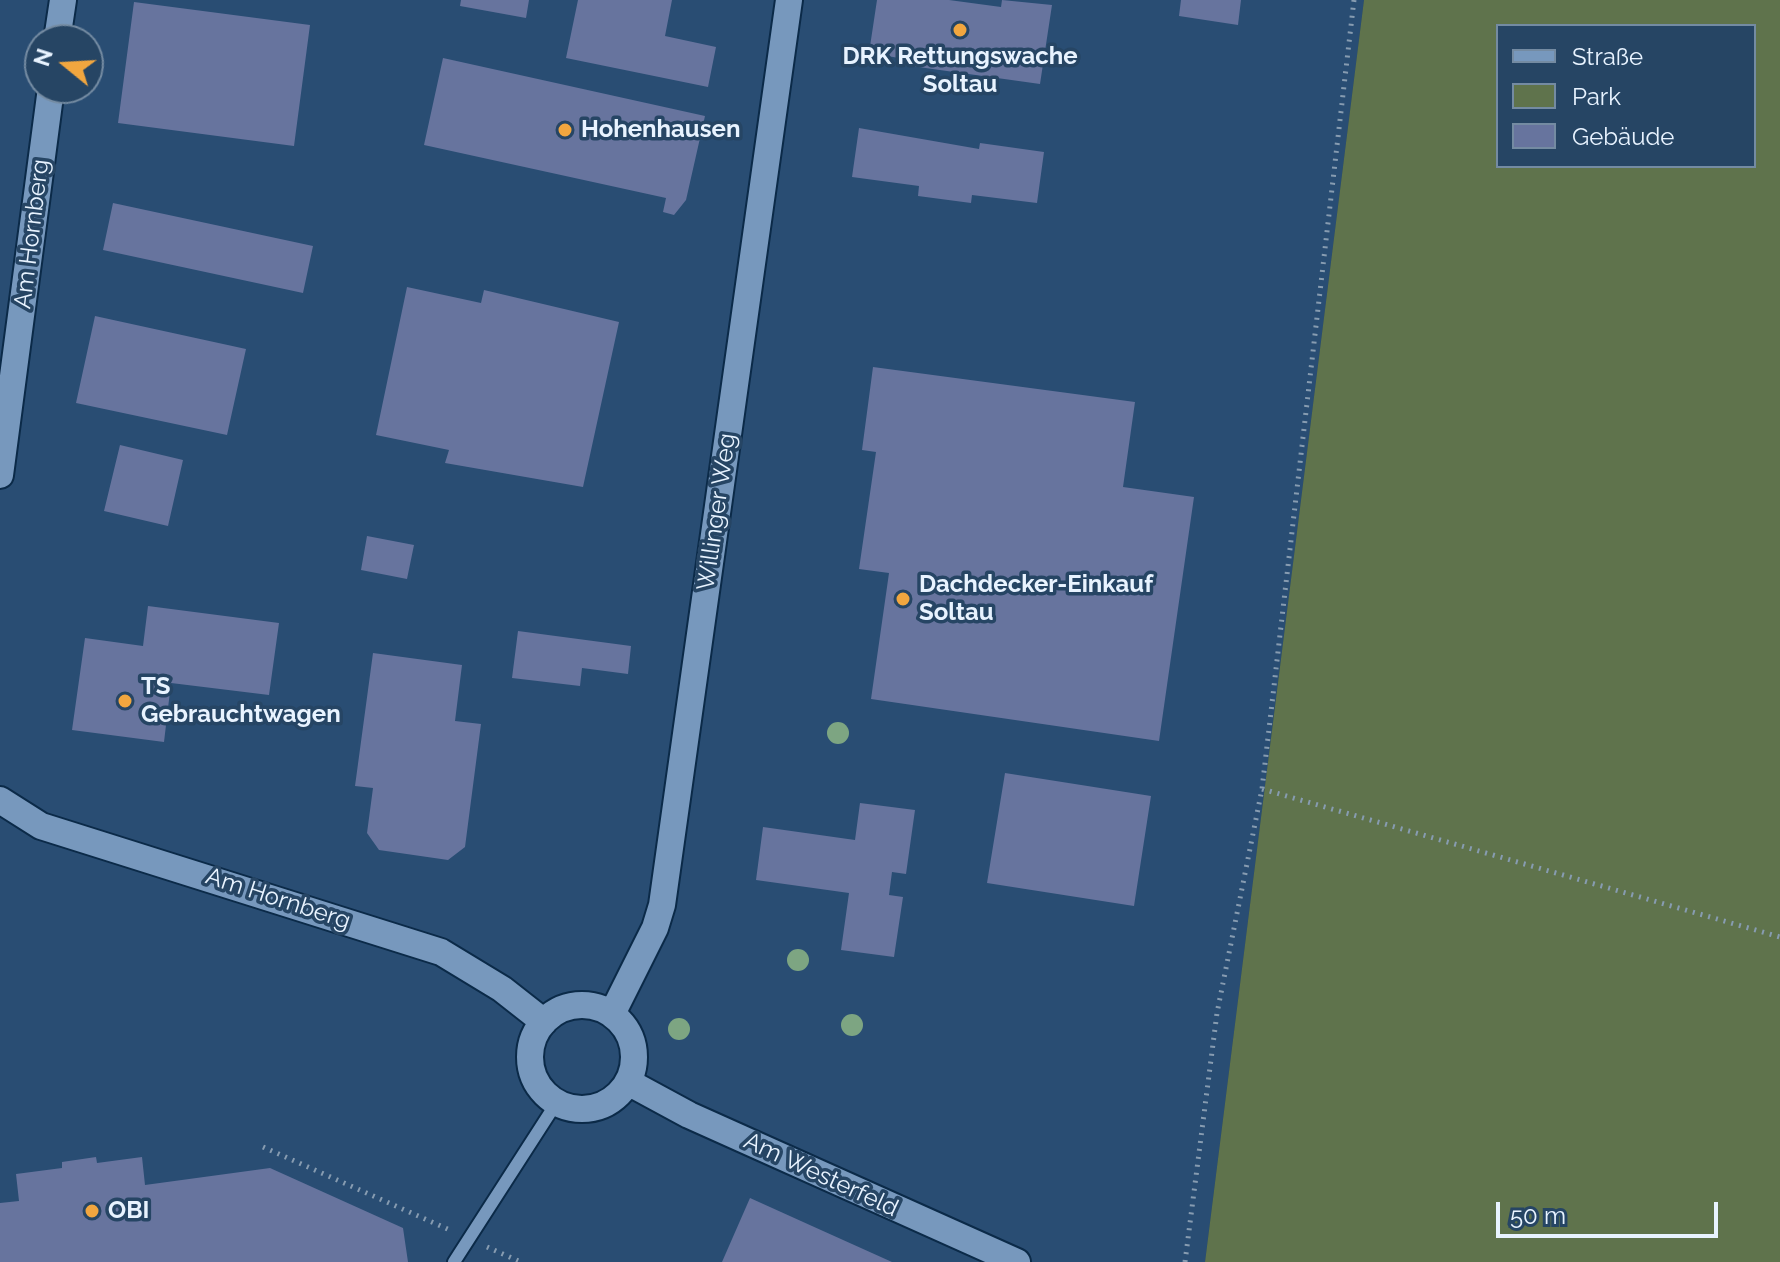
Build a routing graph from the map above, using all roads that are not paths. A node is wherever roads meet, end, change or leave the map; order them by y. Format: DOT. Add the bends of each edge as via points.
graph roads {
  1 [pos="63,0"];
  2 [pos="789,0"];
  3 [pos="59,24"];
  4 [pos="49,104"];
  5 [pos="0,475"];
  6 [pos="0,800"];
  7 [pos="612,1014"];
  8 [pos="544,1022"];
  9 [pos="628,1082"];
  10 [pos="557,1102"];
  11 [pos="454,1262"];
  12 [pos="1017,1262"];
  1 -- 3 [label="street"];
  2 -- 7 [label="street, Willinger Weg" via="662,905"];
  4 -- 5 [label="street, Am Hornberg"];
  6 -- 8 [label="street, Am Hornberg" via="41,826 441,952"];
  7 -- 8 [label="street" via="598,1007 569,1007"];
  7 -- 9 [label="street" via="631,1038"];
  8 -- 10 [label="street" via="534,1038 533,1074"];
  9 -- 10 [label="street" via="604,1104 572,1108"];
  9 -- 12 [label="street, Am Westerfeld"];
  10 -- 11 [label="lane"];
}
